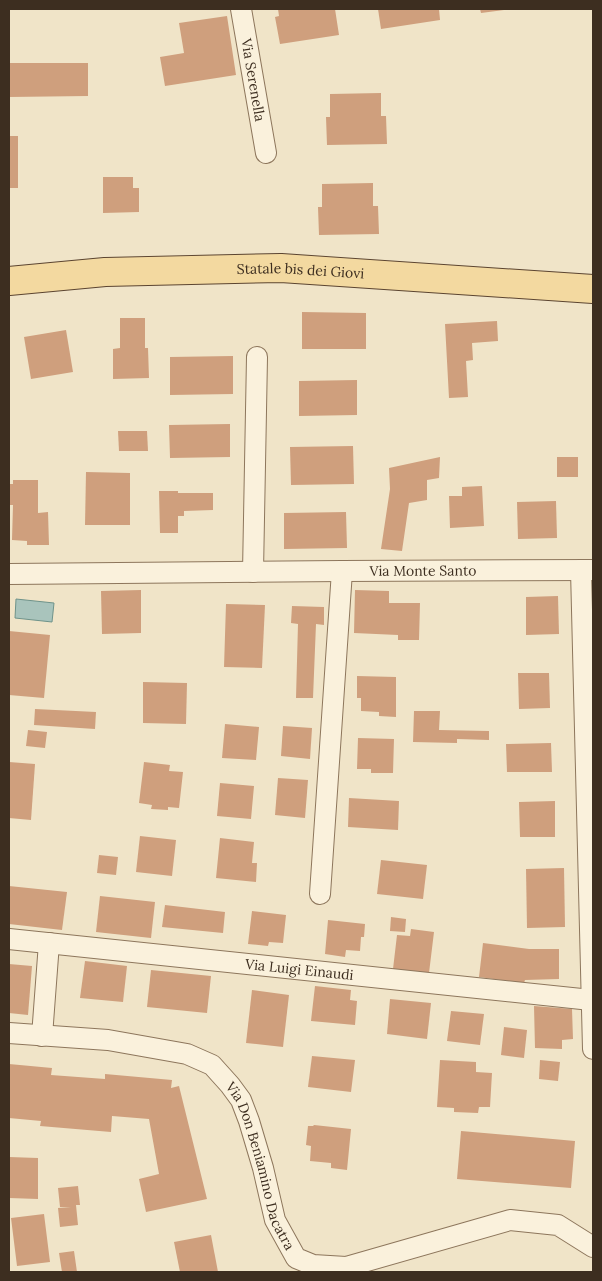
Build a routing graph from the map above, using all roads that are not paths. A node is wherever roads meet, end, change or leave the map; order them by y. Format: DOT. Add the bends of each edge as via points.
graph roads {
  1 [pos="241,9"];
  2 [pos="266,153"];
  3 [pos="9,281"];
  4 [pos="593,289"];
  5 [pos="257,357"];
  6 [pos="342,570"];
  7 [pos="587,570"];
  8 [pos="253,572"];
  9 [pos="9,574"];
  10 [pos="320,894"];
  11 [pos="9,938"];
  12 [pos="49,943"];
  13 [pos="592,1000"];
  14 [pos="9,1033"];
  15 [pos="42,1036"];
  16 [pos="593,1049"];
  17 [pos="593,1247"];
  1 -- 2 [label="street, Via Serenella"];
  3 -- 4 [label="main road, Statale bis dei Giovi" via="105,272 281,268"];
  5 -- 8 [label="street"];
  6 -- 7 [label="street, Via Monte Santo"];
  6 -- 8 [label="street, Via Monte Santo"];
  6 -- 10 [label="street"];
  7 -- 13 [label="street"];
  8 -- 9 [label="street, Via Monte Santo"];
  11 -- 12 [label="street, Via Luigi Einaudi"];
  12 -- 13 [label="street, Via Luigi Einaudi"];
  12 -- 15 [label="street"];
  13 -- 16 [label="street"];
  14 -- 15 [label="street, Via Don Beniamino Dacatra"];
  15 -- 17 [label="street, Via Don Beniamino Dacatra" via="108,1040 177,1052 212,1066 241,1100 276,1220 296,1258 313,1265 346,1267 510,1220 558,1225"];
}
